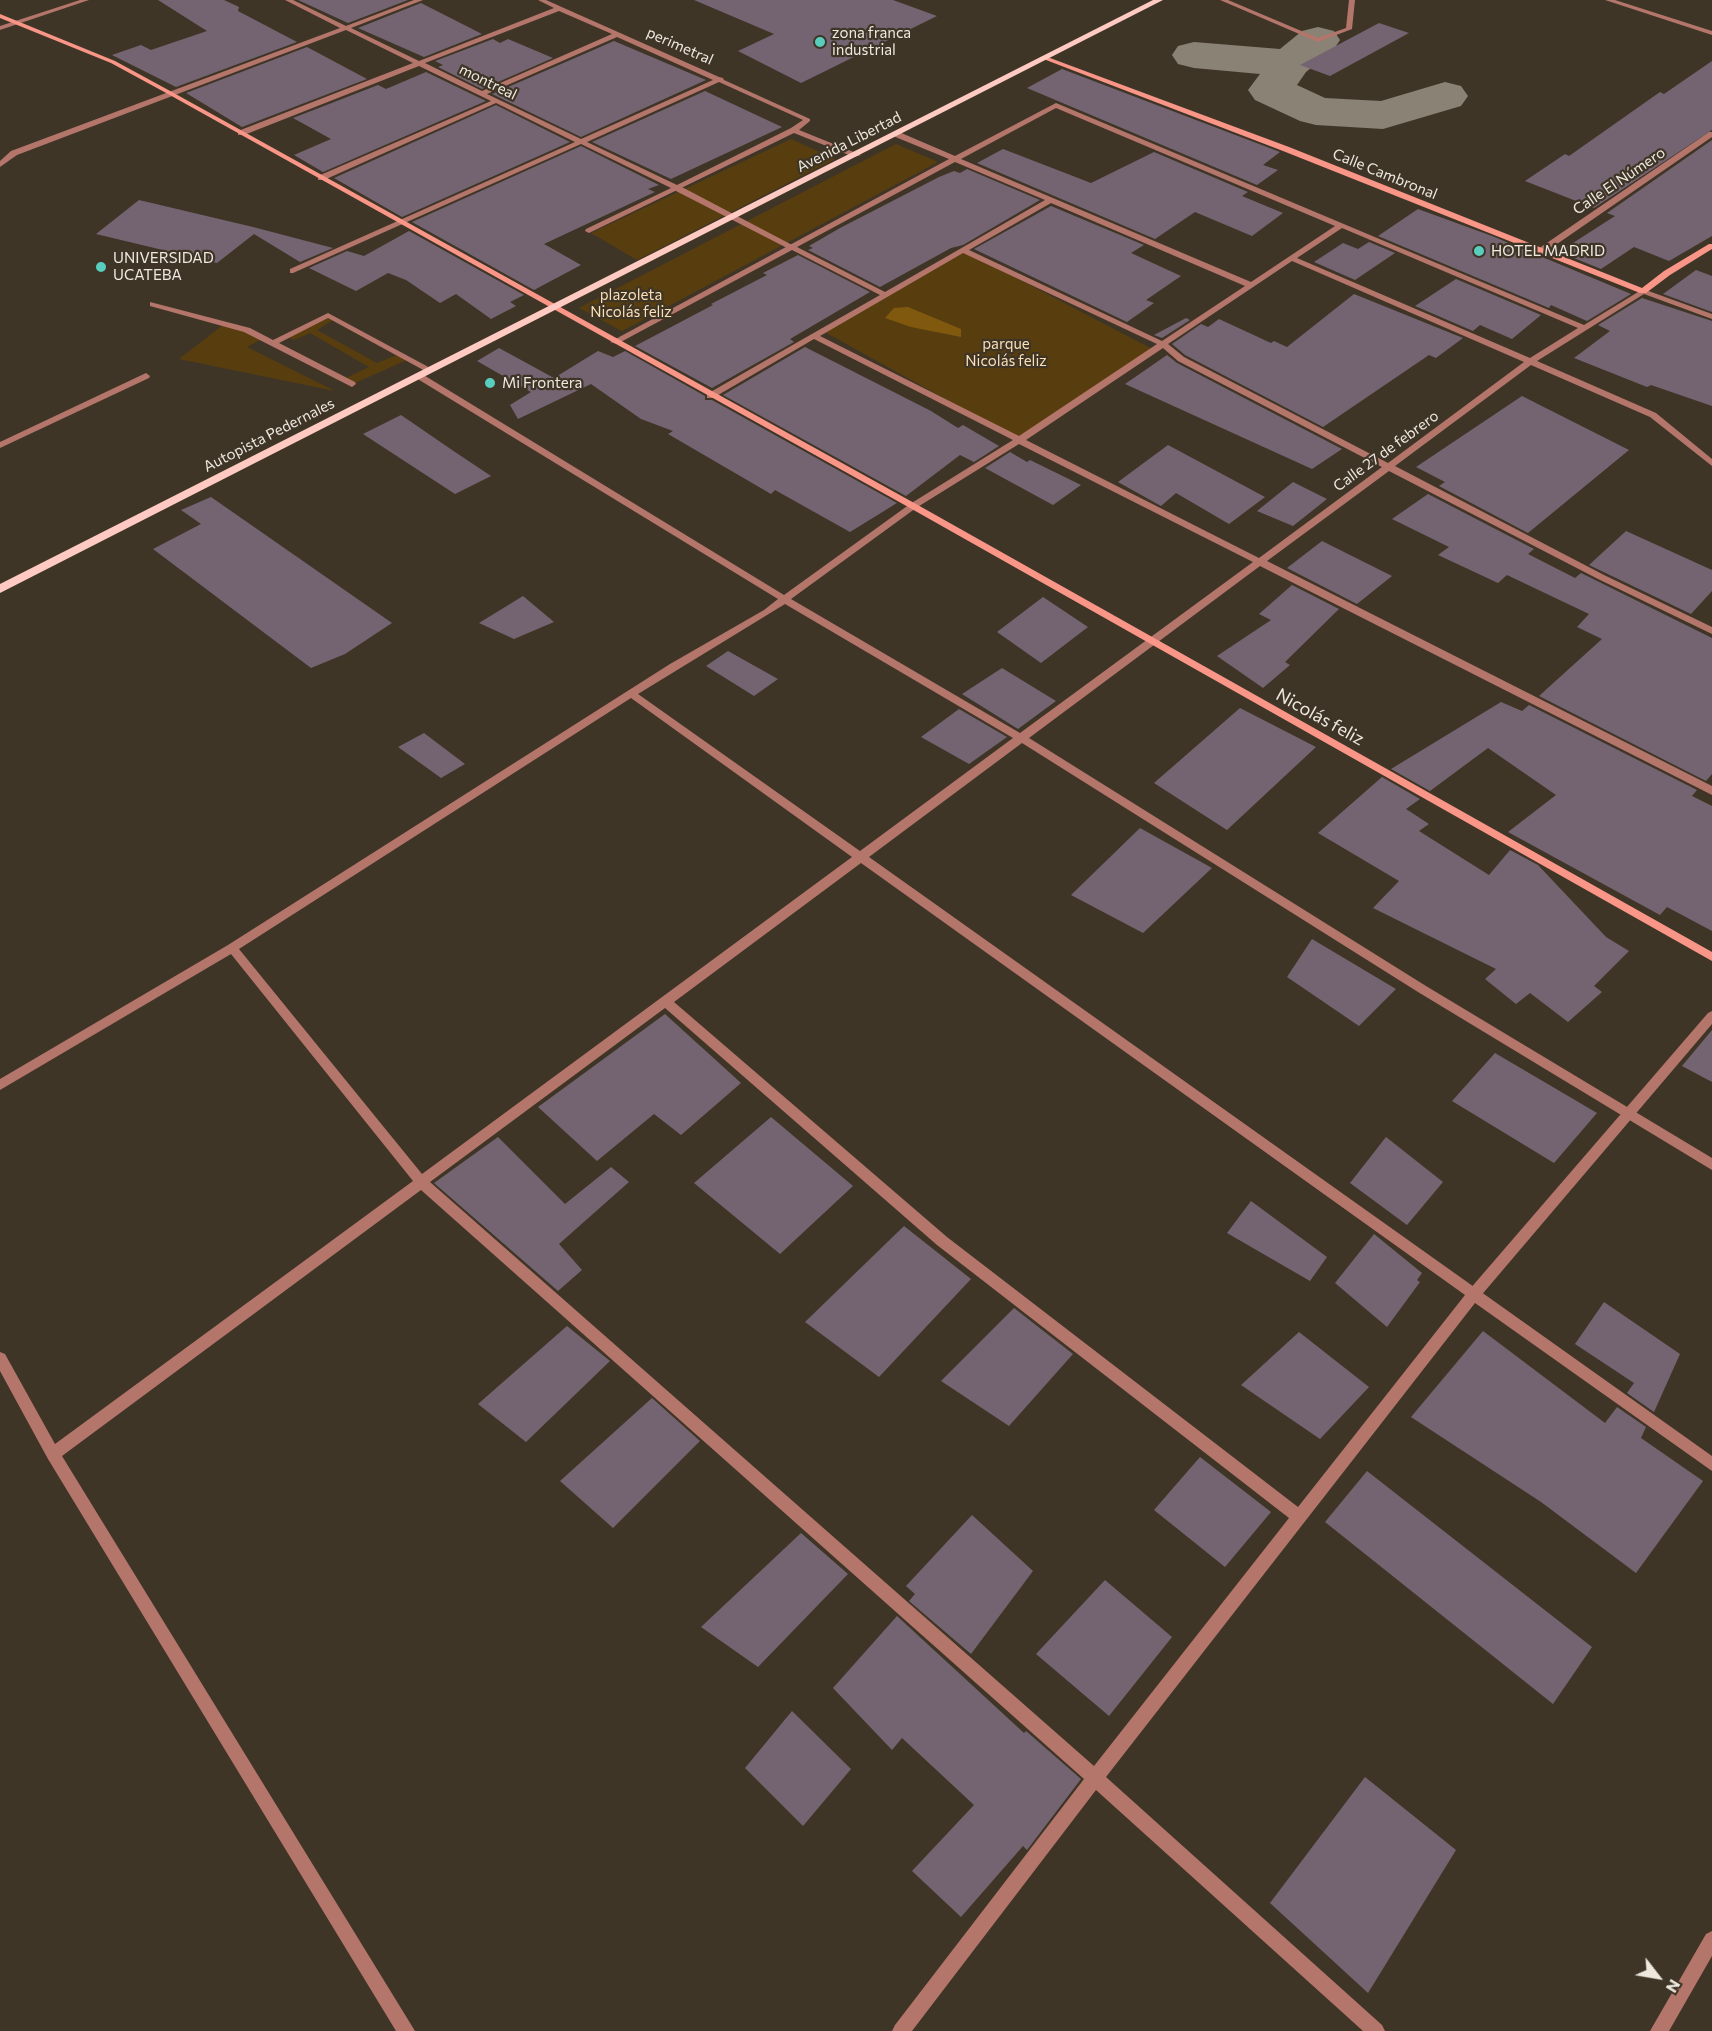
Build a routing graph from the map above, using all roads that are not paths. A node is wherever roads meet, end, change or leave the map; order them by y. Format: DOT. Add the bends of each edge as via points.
graph roads {
  1 [pos="86,0"];
  2 [pos="288,0"];
  3 [pos="420,0"];
  4 [pos="541,0"];
  5 [pos="1159,0"];
  6 [pos="1223,0"];
  7 [pos="1352,0"];
  8 [pos="1608,0"];
  9 [pos="560,8"];
  10 [pos="0,16"];
  11 [pos="13,24"];
  12 [pos="0,28"];
  13 [pos="344,28"];
  14 [pos="1712,33"];
  15 [pos="618,34"];
  16 [pos="1048,58"];
  17 [pos="418,63"];
  18 [pos="721,79"];
  19 [pos="170,93"];
  20 [pos="482,94"];
  21 [pos="496,101"];
  22 [pos="794,130"];
  23 [pos="241,133"];
  24 [pos="896,134"];
  25 [pos="1712,134"];
  26 [pos="579,140"];
  27 [pos="857,155"];
  28 [pos="955,160"];
  29 [pos="0,165"];
  30 [pos="321,178"];
  31 [pos="677,188"];
  32 [pos="1048,201"];
  33 [pos="734,218"];
  34 [pos="400,222"];
  35 [pos="1340,226"];
  36 [pos="589,231"];
  37 [pos="1712,246"];
  38 [pos="792,247"];
  39 [pos="963,250"];
  40 [pos="1541,251"];
  41 [pos="1291,258"];
  42 [pos="293,271"];
  43 [pos="1251,285"];
  44 [pos="1643,291"];
  45 [pos="886,295"];
  46 [pos="153,304"];
  47 [pos="552,307"];
  48 [pos="1712,317"];
  49 [pos="1585,328"];
  50 [pos="814,336"];
  51 [pos="614,342"];
  52 [pos="273,343"];
  53 [pos="1163,344"];
  54 [pos="1530,362"];
  55 [pos="430,370"];
  56 [pos="419,375"];
  57 [pos="146,376"];
  58 [pos="352,384"];
  59 [pos="710,396"];
  60 [pos="1019,440"];
  61 [pos="0,445"];
  62 [pos="1712,463"];
  63 [pos="1390,465"];
  64 [pos="913,507"];
  65 [pos="1258,562"];
  66 [pos="0,589"];
  67 [pos="786,600"];
  68 [pos="1712,631"];
  69 [pos="1150,641"];
  70 [pos="633,694"];
  71 [pos="1020,738"];
  72 [pos="1712,791"];
  73 [pos="860,858"];
  74 [pos="232,948"];
  75 [pos="1712,957"];
  76 [pos="666,1002"];
  77 [pos="1712,1016"];
  78 [pos="0,1085"];
  79 [pos="1629,1114"];
  80 [pos="1712,1165"];
  81 [pos="422,1183"];
  82 [pos="1474,1294"];
  83 [pos="0,1358"];
  84 [pos="53,1454"];
  85 [pos="1712,1464"];
  86 [pos="1299,1517"];
  87 [pos="1095,1778"];
  88 [pos="1712,1940"];
  89 [pos="406,2031"];
  90 [pos="901,2031"];
  91 [pos="1376,2031"];
  92 [pos="1659,2031"];
  1 -- 11 [label="street"];
  2 -- 13 [label="street, montreal"];
  3 -- 13 [label="street"];
  4 -- 9 [label="street, perimetral"];
  5 -- 16 [label="main road, Avenida Libertad"];
  6 -- 7 [label="street" via="1318,40 1349,29"];
  8 -- 14 [label="street"];
  9 -- 15 [label="street, perimetral"];
  9 -- 17 [label="street"];
  10 -- 11 [label="main road, Nicolás feliz"];
  11 -- 12 [label="street"];
  11 -- 19 [label="main road, Nicolás feliz" via="113,62"];
  13 -- 17 [label="street, montreal"];
  13 -- 19 [label="street"];
  15 -- 18 [label="street, perimetral"];
  15 -- 20 [label="street"];
  16 -- 24 [label="main road, Avenida Libertad"];
  16 -- 40 [label="main road, Calle Cambronal"];
  17 -- 20 [label="street, montreal"];
  17 -- 23 [label="street"];
  18 -- 22 [label="street, perimetral" via="808,120"];
  18 -- 26 [label="street"];
  19 -- 23 [label="main road, Nicolás feliz"];
  19 -- 29 [label="street" via="14,153"];
  20 -- 21 [label="street, montreal"];
  21 -- 26 [label="street, montreal"];
  21 -- 30 [label="street"];
  22 -- 27 [label="street"];
  22 -- 31 [label="street"];
  23 -- 30 [label="main road, Nicolás feliz"];
  24 -- 27 [label="main road, Avenida Libertad"];
  24 -- 28 [label="street"];
  25 -- 40 [label="street, Calle El Número"];
  26 -- 31 [label="street, montreal"];
  26 -- 34 [label="street"];
  27 -- 33 [label="main road, Avenida Libertad"];
  28 -- 32 [label="street"];
  28 -- 35 [label="street" via="1056,105"];
  28 -- 38 [label="street"];
  30 -- 34 [label="main road, Nicolás feliz"];
  31 -- 33 [label="street, montreal"];
  31 -- 36 [label="street"];
  32 -- 39 [label="street"];
  32 -- 43 [label="street"];
  33 -- 38 [label="street, montreal"];
  33 -- 47 [label="main road, Avenida Libertad"];
  34 -- 42 [label="street"];
  34 -- 47 [label="main road, Nicolás feliz"];
  35 -- 41 [label="street"];
  35 -- 49 [label="street"];
  37 -- 44 [label="main road"];
  38 -- 45 [label="street, montreal"];
  38 -- 51 [label="street"];
  39 -- 45 [label="street"];
  39 -- 53 [label="street"];
  40 -- 44 [label="main road, Calle Cambronal"];
  41 -- 43 [label="street"];
  41 -- 54 [label="street"];
  43 -- 53 [label="street"];
  44 -- 48 [label="street, Calle Cambronal"];
  44 -- 49 [label="street, Calle 27 de febrero"];
  45 -- 50 [label="street"];
  46 -- 52 [label="street" via="247,330"];
  47 -- 51 [label="main road, Nicolás feliz"];
  47 -- 55 [label="main road, Autopista Pedernales"];
  49 -- 54 [label="street, Calle 27 de febrero"];
  50 -- 59 [label="street"];
  50 -- 60 [label="street"];
  51 -- 59 [label="main road, Nicolás feliz"];
  52 -- 55 [label="street" via="328,315"];
  52 -- 58 [label="street"];
  53 -- 60 [label="street"];
  53 -- 63 [label="street" via="1181,359"];
  54 -- 62 [label="street" via="1653,415"];
  54 -- 63 [label="street, Calle 27 de febrero"];
  55 -- 56 [label="main road, Autopista Pedernales"];
  56 -- 66 [label="main road, Autopista Pedernales"];
  56 -- 67 [label="street"];
  57 -- 61 [label="street"];
  59 -- 64 [label="main road, Nicolás feliz"];
  60 -- 64 [label="street"];
  60 -- 65 [label="street"];
  63 -- 65 [label="street, Calle 27 de febrero"];
  63 -- 68 [label="street"];
  64 -- 67 [label="street"];
  64 -- 69 [label="main road, Nicolás feliz"];
  65 -- 69 [label="street, Calle 27 de febrero"];
  65 -- 72 [label="street"];
  67 -- 70 [label="street"];
  67 -- 71 [label="street"];
  69 -- 71 [label="street, Calle 27 de febrero"];
  69 -- 75 [label="main road, Nicolás feliz"];
  70 -- 73 [label="street"];
  70 -- 74 [label="street"];
  71 -- 73 [label="street, Calle 27 de febrero"];
  71 -- 79 [label="street"];
  73 -- 76 [label="street, Calle 27 de febrero"];
  73 -- 82 [label="street"];
  74 -- 78 [label="street"];
  74 -- 81 [label="street"];
  76 -- 81 [label="street, Calle 27 de febrero"];
  76 -- 86 [label="street" via="942,1241"];
  77 -- 79 [label="street"];
  79 -- 80 [label="street"];
  79 -- 82 [label="street"];
  81 -- 84 [label="street, Calle 27 de febrero"];
  81 -- 87 [label="street"];
  82 -- 85 [label="street"];
  82 -- 86 [label="street"];
  83 -- 84 [label="street"];
  84 -- 89 [label="street"];
  86 -- 87 [label="street"];
  87 -- 90 [label="street"];
  87 -- 91 [label="street"];
  88 -- 92 [label="street"];
}
